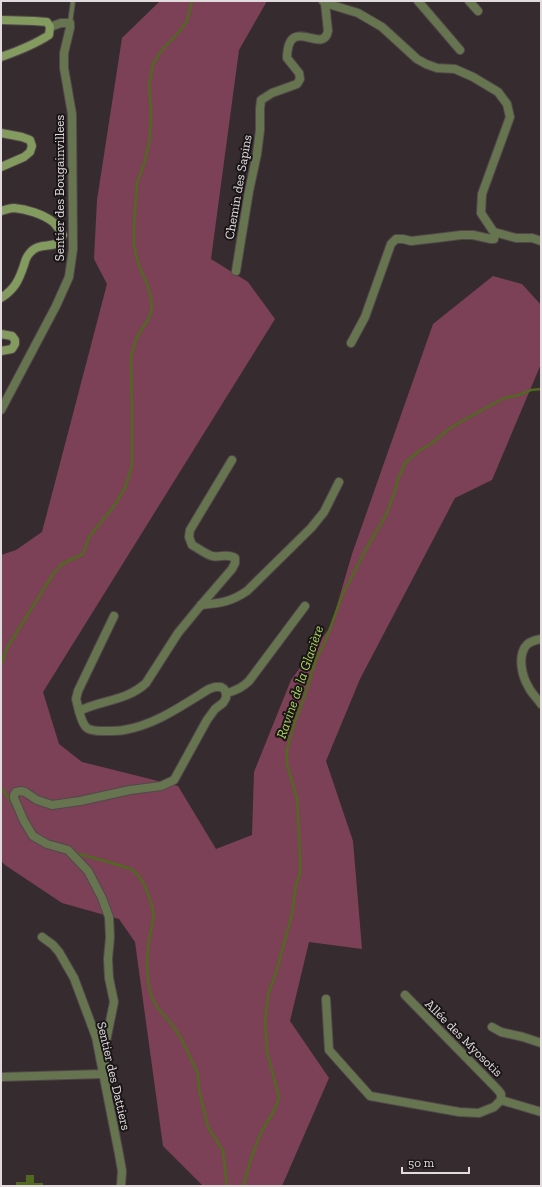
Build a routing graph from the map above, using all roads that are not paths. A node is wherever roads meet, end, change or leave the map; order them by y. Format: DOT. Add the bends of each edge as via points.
graph roads {
  1 [pos="73,1"];
  2 [pos="418,1"];
  3 [pos="469,1"];
  4 [pos="324,2"];
  5 [pos="478,11"];
  6 [pos="1,20"];
  7 [pos="70,23"];
  8 [pos="50,27"];
  9 [pos="460,50"];
  10 [pos="1,57"];
  11 [pos="1,133"];
  12 [pos="1,167"];
  13 [pos="1,211"];
  14 [pos="494,232"];
  15 [pos="73,233"];
  16 [pos="63,236"];
  17 [pos="541,241"];
  18 [pos="236,271"];
  19 [pos="1,298"];
  20 [pos="1,334"];
  21 [pos="351,343"];
  22 [pos="1,351"];
  23 [pos="1,410"];
  24 [pos="232,460"];
  25 [pos="339,482"];
  26 [pos="200,605"];
  27 [pos="305,606"];
  28 [pos="114,616"];
  29 [pos="541,639"];
  30 [pos="226,693"];
  31 [pos="541,704"];
  32 [pos="79,711"];
  33 [pos="42,937"];
  34 [pos="405,995"];
  35 [pos="326,999"];
  36 [pos="492,1027"];
  37 [pos="541,1043"];
  38 [pos="102,1074"];
  39 [pos="1,1077"];
  40 [pos="501,1100"];
  41 [pos="541,1112"];
  42 [pos="121,1186"];
  1 -- 7 [label="lane"];
  2 -- 9 [label="street"];
  3 -- 5 [label="street"];
  4 -- 14 [label="street" via="358,13 382,28 426,64 437,68 455,69 473,77 498,92 507,104 510,117 482,194 481,213"];
  4 -- 18 [label="street, Chemin des Sapins" via="327,36 319,40 296,36 290,41 287,50 287,58 299,73 297,84 261,100 257,154"];
  6 -- 8 [label="main road" via="34,20 47,22"];
  7 -- 8 [label="street"];
  7 -- 15 [label="street, Sentier des Bougainvillees" via="64,68 72,114"];
  8 -- 10 [label="main road" via="49,35 41,40"];
  11 -- 12 [label="main road" via="30,140 32,146 24,157"];
  13 -- 16 [label="main road" via="12,208 40,215 53,222"];
  14 -- 17 [label="street"];
  14 -- 21 [label="street" via="494,239 461,234 411,241 396,239 391,244 366,317"];
  15 -- 16 [label="street"];
  15 -- 23 [label="street, Sentier des Bougainvillees" via="69,278"];
  16 -- 19 [label="main road" via="56,244 37,246 28,254 19,280 14,288"];
  20 -- 22 [label="main road" via="12,336 15,340 12,349"];
  24 -- 26 [label="street" via="190,530 192,545 211,556 230,555 235,558 232,569"];
  25 -- 26 [label="street" via="324,512 311,528 247,591 227,602"];
  26 -- 32 [label="street" via="178,633 146,683 133,693"];
  27 -- 30 [label="street" via="249,681 243,687"];
  28 -- 32 [label="street" via="78,691 76,699"];
  29 -- 31 [label="street" via="525,646 522,656 524,678 528,688"];
  30 -- 32 [label="street" via="220,687 209,689 161,717 123,730 98,731 87,728"];
  30 -- 38 [label="street" via="226,698 207,720 174,780 161,786 52,805 37,800 25,792 16,792 14,795 32,836 47,844 68,850 88,871 109,917 109,978 114,1002"];
  33 -- 38 [label="street, Sentier des Dattiers" via="59,952 74,978 96,1037"];
  34 -- 40 [label="street, Allée des Myosotis" via="498,1090"];
  35 -- 40 [label="street" via="329,1050 370,1096 459,1112 479,1113 494,1107"];
  36 -- 37 [label="street"];
  38 -- 39 [label="street"];
  38 -- 42 [label="street, Sentier des Dattiers" via="122,1171"];
  40 -- 41 [label="street"];
}
